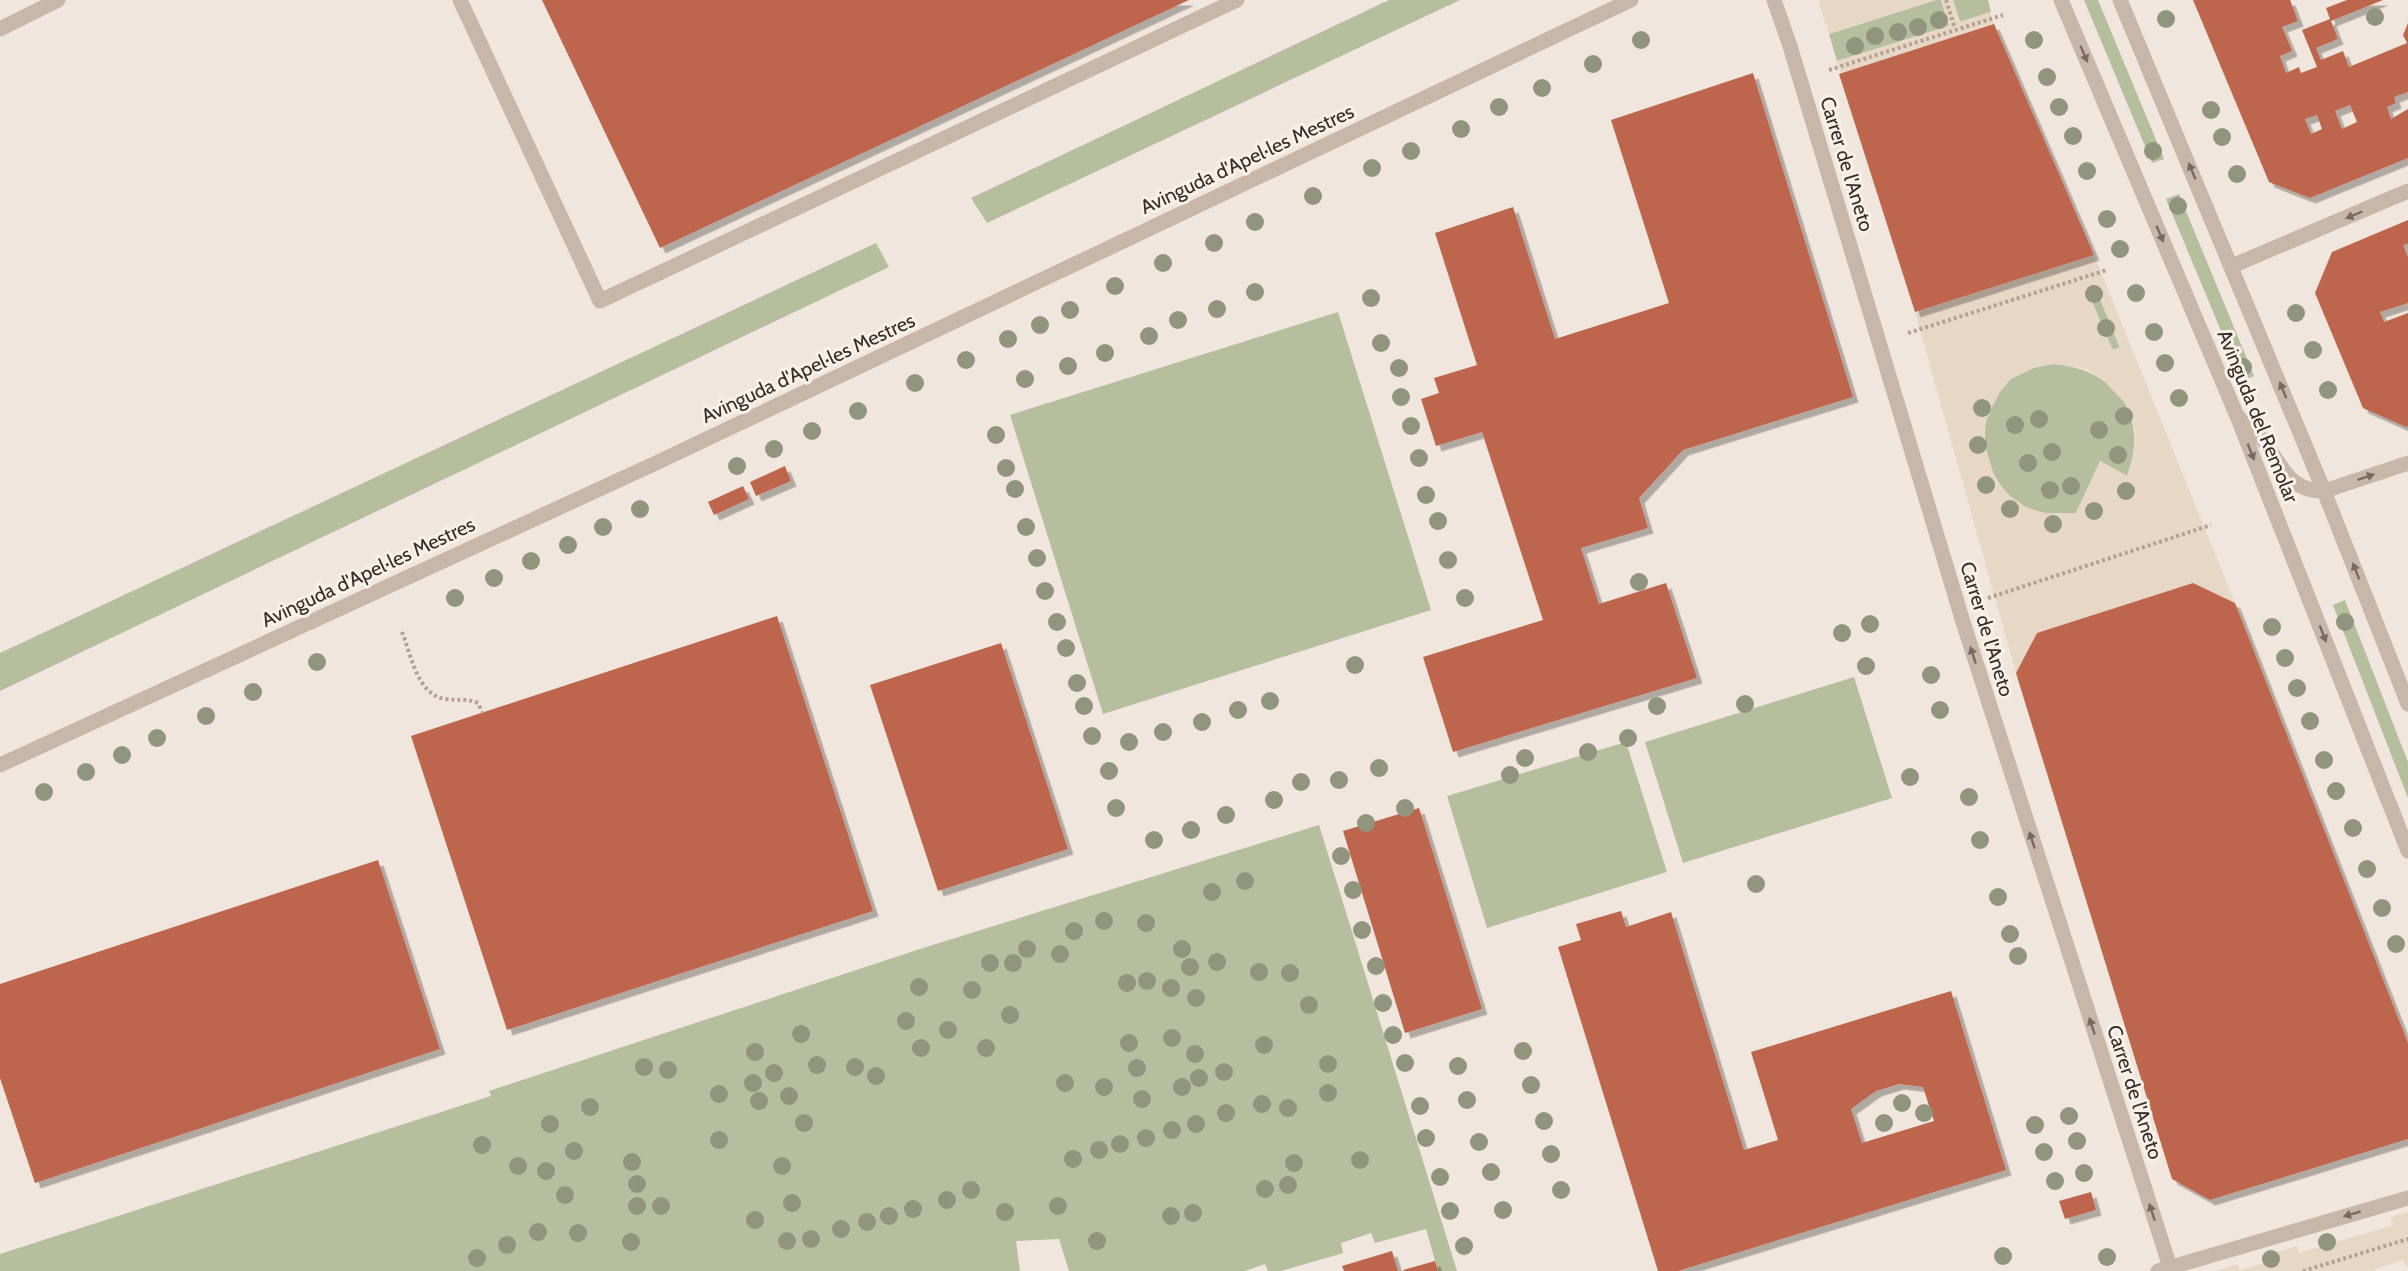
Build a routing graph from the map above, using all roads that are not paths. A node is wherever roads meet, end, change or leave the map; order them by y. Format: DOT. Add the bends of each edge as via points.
graph roads {
  1 [pos="58,0"];
  2 [pos="460,0"];
  3 [pos="1238,0"];
  4 [pos="1631,0"];
  5 [pos="1774,0"];
  6 [pos="2061,0"];
  7 [pos="2120,0"];
  8 [pos="8,20"];
  9 [pos="0,29"];
  10 [pos="2408,192"];
  11 [pos="2232,267"];
  12 [pos="2237,416"];
  13 [pos="2408,464"];
  14 [pos="2324,491"];
  15 [pos="2408,704"];
  16 [pos="0,765"];
  17 [pos="2408,851"];
  18 [pos="2408,1198"];
  19 [pos="2164,1269"];
  1 -- 8 [label="street"];
  2 -- 3 [label="street" via="600,301"];
  4 -- 16 [label="street, Avinguda d'Apel·les Mestres" via="656,464"];
  19 -- 5 [label="street, Carrer de l'Aneto, one-way" via="1962,622"];
  6 -- 12 [label="street, Avinguda del Remolar, one-way"];
  11 -- 7 [label="street, Avinguda del Remolar, one-way"];
  8 -- 9 [label="street"];
  10 -- 11 [label="street, one-way"];
  14 -- 11 [label="street, Avinguda del Remolar, one-way"];
  12 -- 14 [label="street" via="2260,436 2291,481 2306,489"];
  12 -- 17 [label="street, Avinguda del Remolar, one-way"];
  14 -- 13 [label="street, one-way"];
  15 -- 14 [label="street, Avinguda del Remolar, one-way"];
  18 -- 19 [label="street, one-way"];
}
